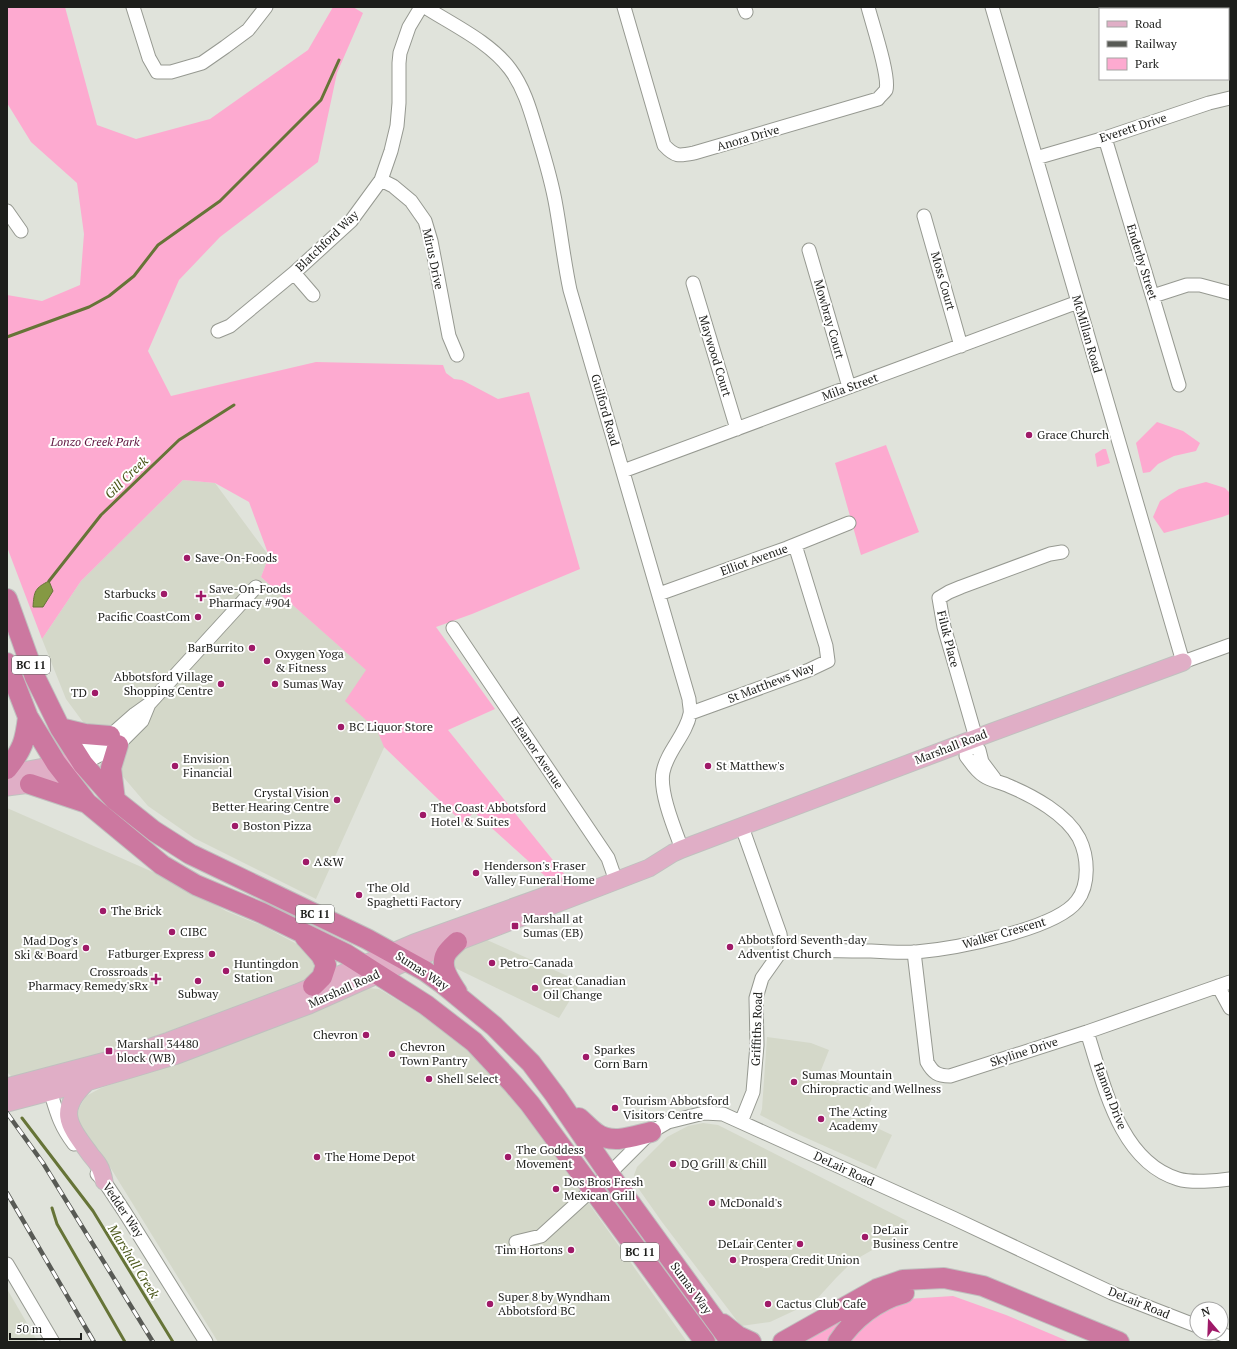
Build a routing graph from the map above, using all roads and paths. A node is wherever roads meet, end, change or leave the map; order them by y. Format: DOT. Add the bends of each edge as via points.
graph roads {
  1 [pos="133,7"];
  2 [pos="266,7"];
  3 [pos="421,7"];
  4 [pos="425,7"];
  5 [pos="624,7"];
  6 [pos="868,7"];
  7 [pos="992,7"];
  8 [pos="1230,98"];
  9 [pos="1105,138"];
  10 [pos="1036,158"];
  11 [pos="381,180"];
  12 [pos="7,211"];
  13 [pos="924,216"];
  14 [pos="21,231"];
  15 [pos="809,250"];
  16 [pos="294,273"];
  17 [pos="693,283"];
  18 [pos="1230,293"];
  19 [pos="314,295"];
  20 [pos="1153,296"];
  21 [pos="1078,302"];
  22 [pos="218,331"];
  23 [pos="961,346"];
  24 [pos="457,355"];
  25 [pos="1179,386"];
  26 [pos="849,387"];
  27 [pos="737,429"];
  28 [pos="623,471"];
  29 [pos="848,523"];
  30 [pos="795,545"];
  31 [pos="1062,552"];
  32 [pos="256,587"];
  33 [pos="659,594"];
  34 [pos="7,599"];
  35 [pos="453,628"];
  36 [pos="7,634"];
  37 [pos="1230,645"];
  38 [pos="1183,662"];
  39 [pos="7,663"];
  40 [pos="691,713"];
  41 [pos="28,717"];
  42 [pos="60,728"];
  43 [pos="972,739"];
  44 [pos="114,740"];
  45 [pos="70,763"];
  46 [pos="7,769"];
  47 [pos="7,774"];
  48 [pos="30,784"];
  49 [pos="7,787"];
  50 [pos="116,800"];
  51 [pos="87,803"];
  52 [pos="742,827"];
  53 [pos="678,851"];
  54 [pos="614,876"];
  55 [pos="301,933"];
  56 [pos="457,942"];
  57 [pos="780,950"];
  58 [pos="914,952"];
  59 [pos="400,956"];
  60 [pos="370,969"];
  61 [pos="1224,984"];
  62 [pos="313,986"];
  63 [pos="462,998"];
  64 [pos="1230,1008"];
  65 [pos="1087,1032"];
  66 [pos="87,1082"];
  67 [pos="48,1084"];
  68 [pos="7,1087"];
  69 [pos="555,1095"];
  70 [pos="7,1103"];
  71 [pos="530,1104"];
  72 [pos="741,1122"];
  73 [pos="651,1132"];
  74 [pos="609,1174"];
  75 [pos="1230,1179"];
  76 [pos="104,1181"];
  77 [pos="593,1189"];
  78 [pos="516,1242"];
  79 [pos="7,1264"];
  80 [pos="708,1311"];
  81 [pos="1189,1323"];
  82 [pos="781,1341"];
  83 [pos="53,1342"];
  84 [pos="206,1342"];
  85 [pos="705,1342"];
  86 [pos="731,1342"];
  87 [pos="751,1342"];
  88 [pos="838,1342"];
  89 [pos="1090,1342"];
  90 [pos="1119,1342"];
  1 -- 2 [label="street" via="157,72 172,72 202,63 248,30"];
  3 -- 11 [label="street, Blatchford Way" via="400,53 397,126"];
  4 -- 28 [label="street, Guilford Road" via="497,55 520,84 527,100 551,184 570,290"];
  5 -- 6 [label="street, Anora Drive" via="664,145 672,154 682,155 878,99 886,91 887,81"];
  7 -- 10 [label="street, McMillan Road"];
  8 -- 9 [label="street, Everett Drive"];
  9 -- 10 [label="street, Everett Drive"];
  9 -- 20 [label="street, Enderby Street"];
  10 -- 21 [label="street, McMillan Road"];
  11 -- 16 [label="street, Blatchford Way" via="351,221"];
  11 -- 24 [label="street, Mirus Drive" via="411,201 425,221 449,336"];
  12 -- 14 [label="street"];
  13 -- 23 [label="street, Moss Court"];
  15 -- 26 [label="street, Mowbray Court"];
  16 -- 19 [label="street"];
  16 -- 22 [label="street, Blatchford Way" via="230,326"];
  17 -- 27 [label="street, Maywood Court"];
  18 -- 20 [label="street" via="1200,285 1187,285"];
  20 -- 25 [label="street, Enderby Street"];
  21 -- 23 [label="street, Mila Street"];
  21 -- 38 [label="street, McMillan Road"];
  23 -- 26 [label="street, Mila Street"];
  26 -- 27 [label="street, Mila Street"];
  27 -- 28 [label="street, Mila Street"];
  28 -- 33 [label="street, Guilford Road"];
  29 -- 30 [label="street, Elliot Avenue"];
  30 -- 33 [label="street, Elliot Avenue"];
  30 -- 40 [label="street, St Matthews Way" via="826,646 828,661"];
  31 -- 43 [label="street, Filuk Place" via="1050,554 961,587 939,598"];
  32 -- 44 [label="street" via="149,704 135,714"];
  33 -- 40 [label="street, Guilford Road"];
  34 -- 42 [label="highway, Sumas Way / BC 11" via="35,677"];
  35 -- 54 [label="street, Eleanor Avenue" via="608,858"];
  36 -- 45 [label="highway" via="34,701 52,737"];
  37 -- 38 [label="street, Marshall Road"];
  38 -- 43 [label="main road, Marshall Road"];
  39 -- 41 [label="highway, Sumas Way / BC 11"];
  40 -- 53 [label="street" via="662,774 662,785"];
  41 -- 45 [label="highway, Sumas Way / BC 11"];
  41 -- 46 [label="highway" via="22,749"];
  42 -- 44 [label="highway"];
  42 -- 45 [label="highway, Sumas Way / BC 11"];
  43 -- 52 [label="main road, Marshall Road"];
  43 -- 58 [label="street, Walker Crescent" via="982,762 996,781 1033,798 1062,817 1070,826 1079,838 1085,856 1085,887 1077,901 1066,912 1044,923 965,945"];
  44 -- 45 [label="street"];
  44 -- 50 [label="highway" via="111,768"];
  45 -- 47 [label="main road"];
  45 -- 48 [label="main road"];
  45 -- 50 [label="highway, Sumas Way / BC 11"];
  45 -- 51 [label="highway, Sumas Way / BC 11"];
  48 -- 49 [label="main road"];
  48 -- 51 [label="highway"];
  50 -- 59 [label="highway, Sumas Way / BC 11" via="154,832 190,854"];
  51 -- 55 [label="highway, Sumas Way / BC 11" via="162,865 196,885"];
  52 -- 53 [label="main road, Marshall Road"];
  52 -- 57 [label="street" via="780,934"];
  53 -- 54 [label="main road, Marshall Road" via="648,858"];
  54 -- 56 [label="main road, Marshall Road"];
  54 -- 59 [label="main road, Marshall Road" via="472,921"];
  55 -- 60 [label="highway, Sumas Way / BC 11" via="346,954"];
  55 -- 62 [label="highway" via="326,965 322,977"];
  56 -- 59 [label="main road, Marshall Road"];
  56 -- 63 [label="highway" via="447,953 444,962 447,977"];
  57 -- 58 [label="street, Walker Crescent"];
  57 -- 72 [label="street, Griffiths Road" via="762,978 756,998 757,1045 753,1092"];
  58 -- 65 [label="street, Skyline Drive" via="927,1062 932,1071 942,1076 950,1076"];
  59 -- 60 [label="main road, Marshall Road"];
  59 -- 63 [label="highway, Sumas Way / BC 11"];
  60 -- 62 [label="main road, Marshall Road"];
  60 -- 66 [label="main road, Marshall Road" via="309,1005 174,1056"];
  60 -- 71 [label="highway, Sumas Way / BC 11" via="426,1005 474,1042"];
  61 -- 64 [label="street"];
  61 -- 65 [label="street, Skyline Drive"];
  62 -- 67 [label="main road, Marshall Road" via="257,1009"];
  63 -- 69 [label="highway, Sumas Way / BC 11" via="531,1063"];
  65 -- 75 [label="street, Hamon Drive" via="1112,1108 1122,1131 1139,1154 1157,1169 1179,1180"];
  66 -- 67 [label="main road, Marshall Road"];
  66 -- 76 [label="main road" via="69,1104 70,1122 74,1132 99,1166"];
  67 -- 68 [label="main road, Marshall Road"];
  67 -- 70 [label="main road, Marshall Road"];
  67 -- 76 [label="street, Vedder Way" via="58,1118 65,1131"];
  69 -- 73 [label="highway" via="596,1134 612,1139 623,1139"];
  69 -- 74 [label="highway, Sumas Way / BC 11"];
  71 -- 74 [label="highway" via="558,1121 590,1164"];
  71 -- 77 [label="highway, Sumas Way / BC 11"];
  72 -- 73 [label="street, DeLair Road" via="723,1114 704,1112 668,1122"];
  72 -- 81 [label="street, DeLair Road" via="1112,1293"];
  73 -- 74 [label="street, DeLair Road"];
  74 -- 77 [label="street, DeLair Road"];
  74 -- 80 [label="highway, Sumas Way / BC 11"];
  76 -- 84 [label="street, Vedder Way"];
  77 -- 78 [label="street, DeLair Road" via="541,1236"];
  77 -- 85 [label="highway, Sumas Way / BC 11"];
  79 -- 83 [label="street"];
  80 -- 86 [label="highway, Sumas Way / BC 11"];
  80 -- 87 [label="highway" via="738,1336"];
  82 -- 90 [label="highway" via="877,1289 904,1280 944,1278 983,1286"];
  88 -- 89 [label="highway" via="863,1313 894,1296 920,1289 945,1289 971,1294"];
}
